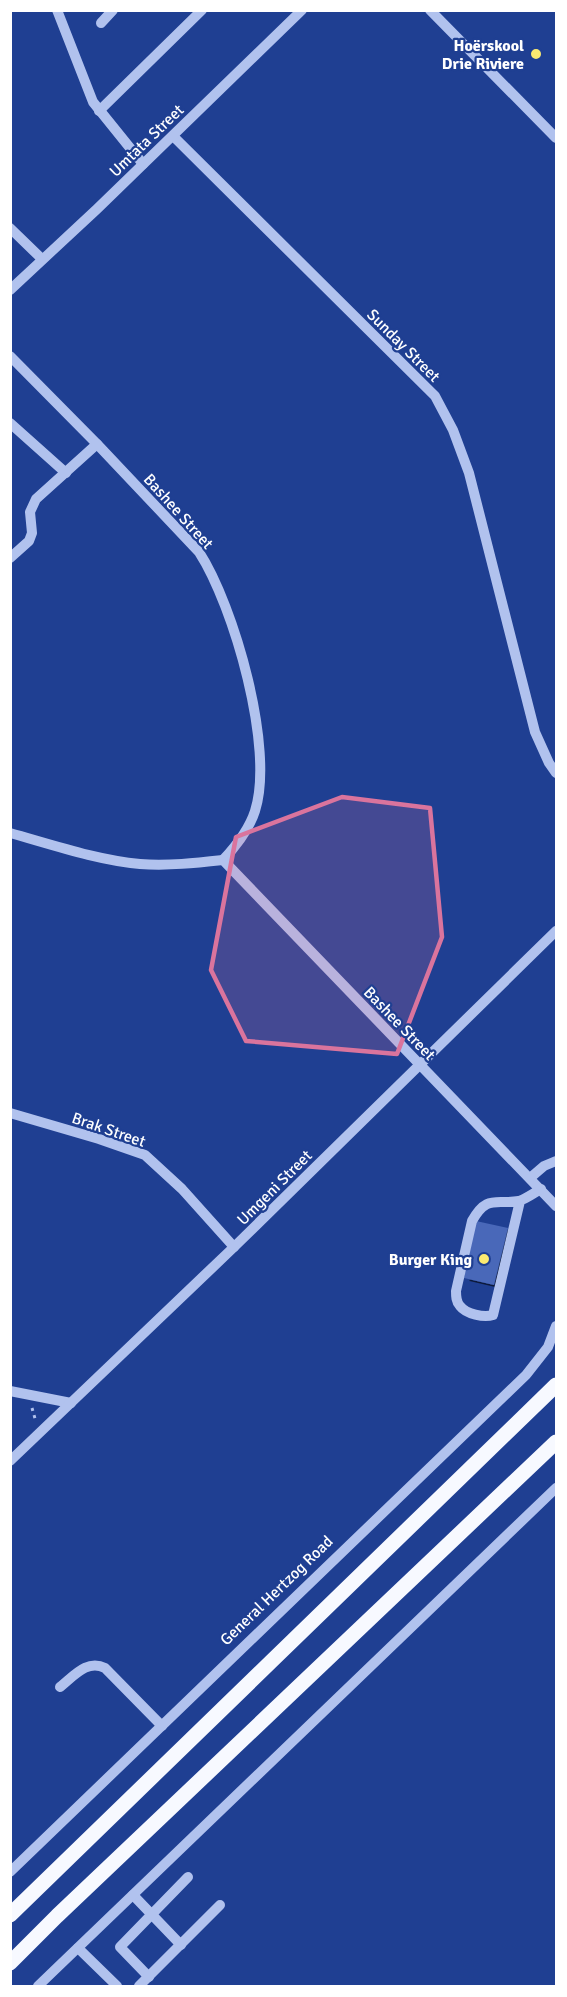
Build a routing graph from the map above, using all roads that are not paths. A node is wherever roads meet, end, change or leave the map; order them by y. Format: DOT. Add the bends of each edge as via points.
graph roads {
  1 [pos="57,10"];
  2 [pos="113,10"];
  3 [pos="202,10"];
  4 [pos="302,10"];
  5 [pos="430,10"];
  6 [pos="100,23"];
  7 [pos="99,111"];
  8 [pos="173,135"];
  9 [pos="556,138"];
  10 [pos="143,164"];
  11 [pos="10,228"];
  12 [pos="42,259"];
  13 [pos="10,290"];
  14 [pos="10,356"];
  15 [pos="10,423"];
  16 [pos="97,444"];
  17 [pos="66,473"];
  18 [pos="10,558"];
  19 [pos="556,773"];
  20 [pos="10,833"];
  21 [pos="223,860"];
  22 [pos="556,931"];
  23 [pos="419,1064"];
  24 [pos="10,1113"];
  25 [pos="556,1161"];
  26 [pos="530,1178"];
  27 [pos="541,1189"];
  28 [pos="520,1201"];
  29 [pos="556,1206"];
  30 [pos="234,1247"];
  31 [pos="556,1326"];
  32 [pos="556,1385"];
  33 [pos="10,1390"];
  34 [pos="71,1403"];
  35 [pos="556,1442"];
  36 [pos="10,1461"];
  37 [pos="556,1488"];
  38 [pos="60,1687"];
  39 [pos="162,1726"];
  40 [pos="10,1872"];
  41 [pos="188,1877"];
  42 [pos="133,1895"];
  43 [pos="220,1905"];
  44 [pos="152,1914"];
  45 [pos="10,1915"];
  46 [pos="181,1944"];
  47 [pos="78,1948"];
  48 [pos="10,1963"];
  49 [pos="149,1977"];
  50 [pos="38,1986"];
  51 [pos="117,1986"];
  52 [pos="139,1986"];
  1 -- 7 [label="street"];
  2 -- 6 [label="street"];
  3 -- 7 [label="street"];
  4 -- 8 [label="street, Umtata Street"];
  5 -- 9 [label="street"];
  7 -- 10 [label="street"];
  8 -- 10 [label="street, Umtata Street"];
  8 -- 19 [label="street, Sunday Street" via="435,396 469,473 535,732"];
  10 -- 12 [label="street, Umtata Street"];
  11 -- 12 [label="street"];
  12 -- 13 [label="street, Umtata Street"];
  14 -- 16 [label="street, Bashee Street"];
  15 -- 17 [label="street"];
  16 -- 17 [label="street"];
  16 -- 21 [label="street, Bashee Street" via="199,552 229,613 251,697 259,741 260,778 251,821 237,846"];
  17 -- 18 [label="street" via="36,499 30,512 29,541"];
  20 -- 21 [label="street" via="138,864"];
  21 -- 23 [label="street, Bashee Street"];
  22 -- 23 [label="street, Umgeni Street"];
  23 -- 26 [label="street, Bashee Street"];
  23 -- 30 [label="street, Umgeni Street"];
  24 -- 30 [label="street, Brak Street" via="145,1155"];
  25 -- 26 [label="street"];
  26 -- 27 [label="street, Bashee Street"];
  27 -- 28 [label="street"];
  27 -- 29 [label="street, Bashee Street"];
  28 -- 28 [label="street" via="497,1201 482,1207 472,1221 456,1291 465,1310 484,1316 493,1314"];
  30 -- 34 [label="street, Umgeni Street"];
  31 -- 39 [label="street, General Hertzog Road" via="548,1347 525,1375"];
  32 -- 45 [label="main road"];
  33 -- 34 [label="street"];
  34 -- 36 [label="street, Umgeni Street"];
  35 -- 48 [label="main road"];
  37 -- 42 [label="street"];
  38 -- 39 [label="street" via="87,1666 98,1665"];
  39 -- 40 [label="street, General Hertzog Road"];
  41 -- 44 [label="street"];
  42 -- 44 [label="street"];
  42 -- 47 [label="street"];
  43 -- 46 [label="street"];
  44 -- 46 [label="street"];
  44 -- 49 [label="street" via="120,1947"];
  46 -- 49 [label="street"];
  47 -- 50 [label="street"];
  47 -- 51 [label="street"];
  49 -- 52 [label="street"];
}
